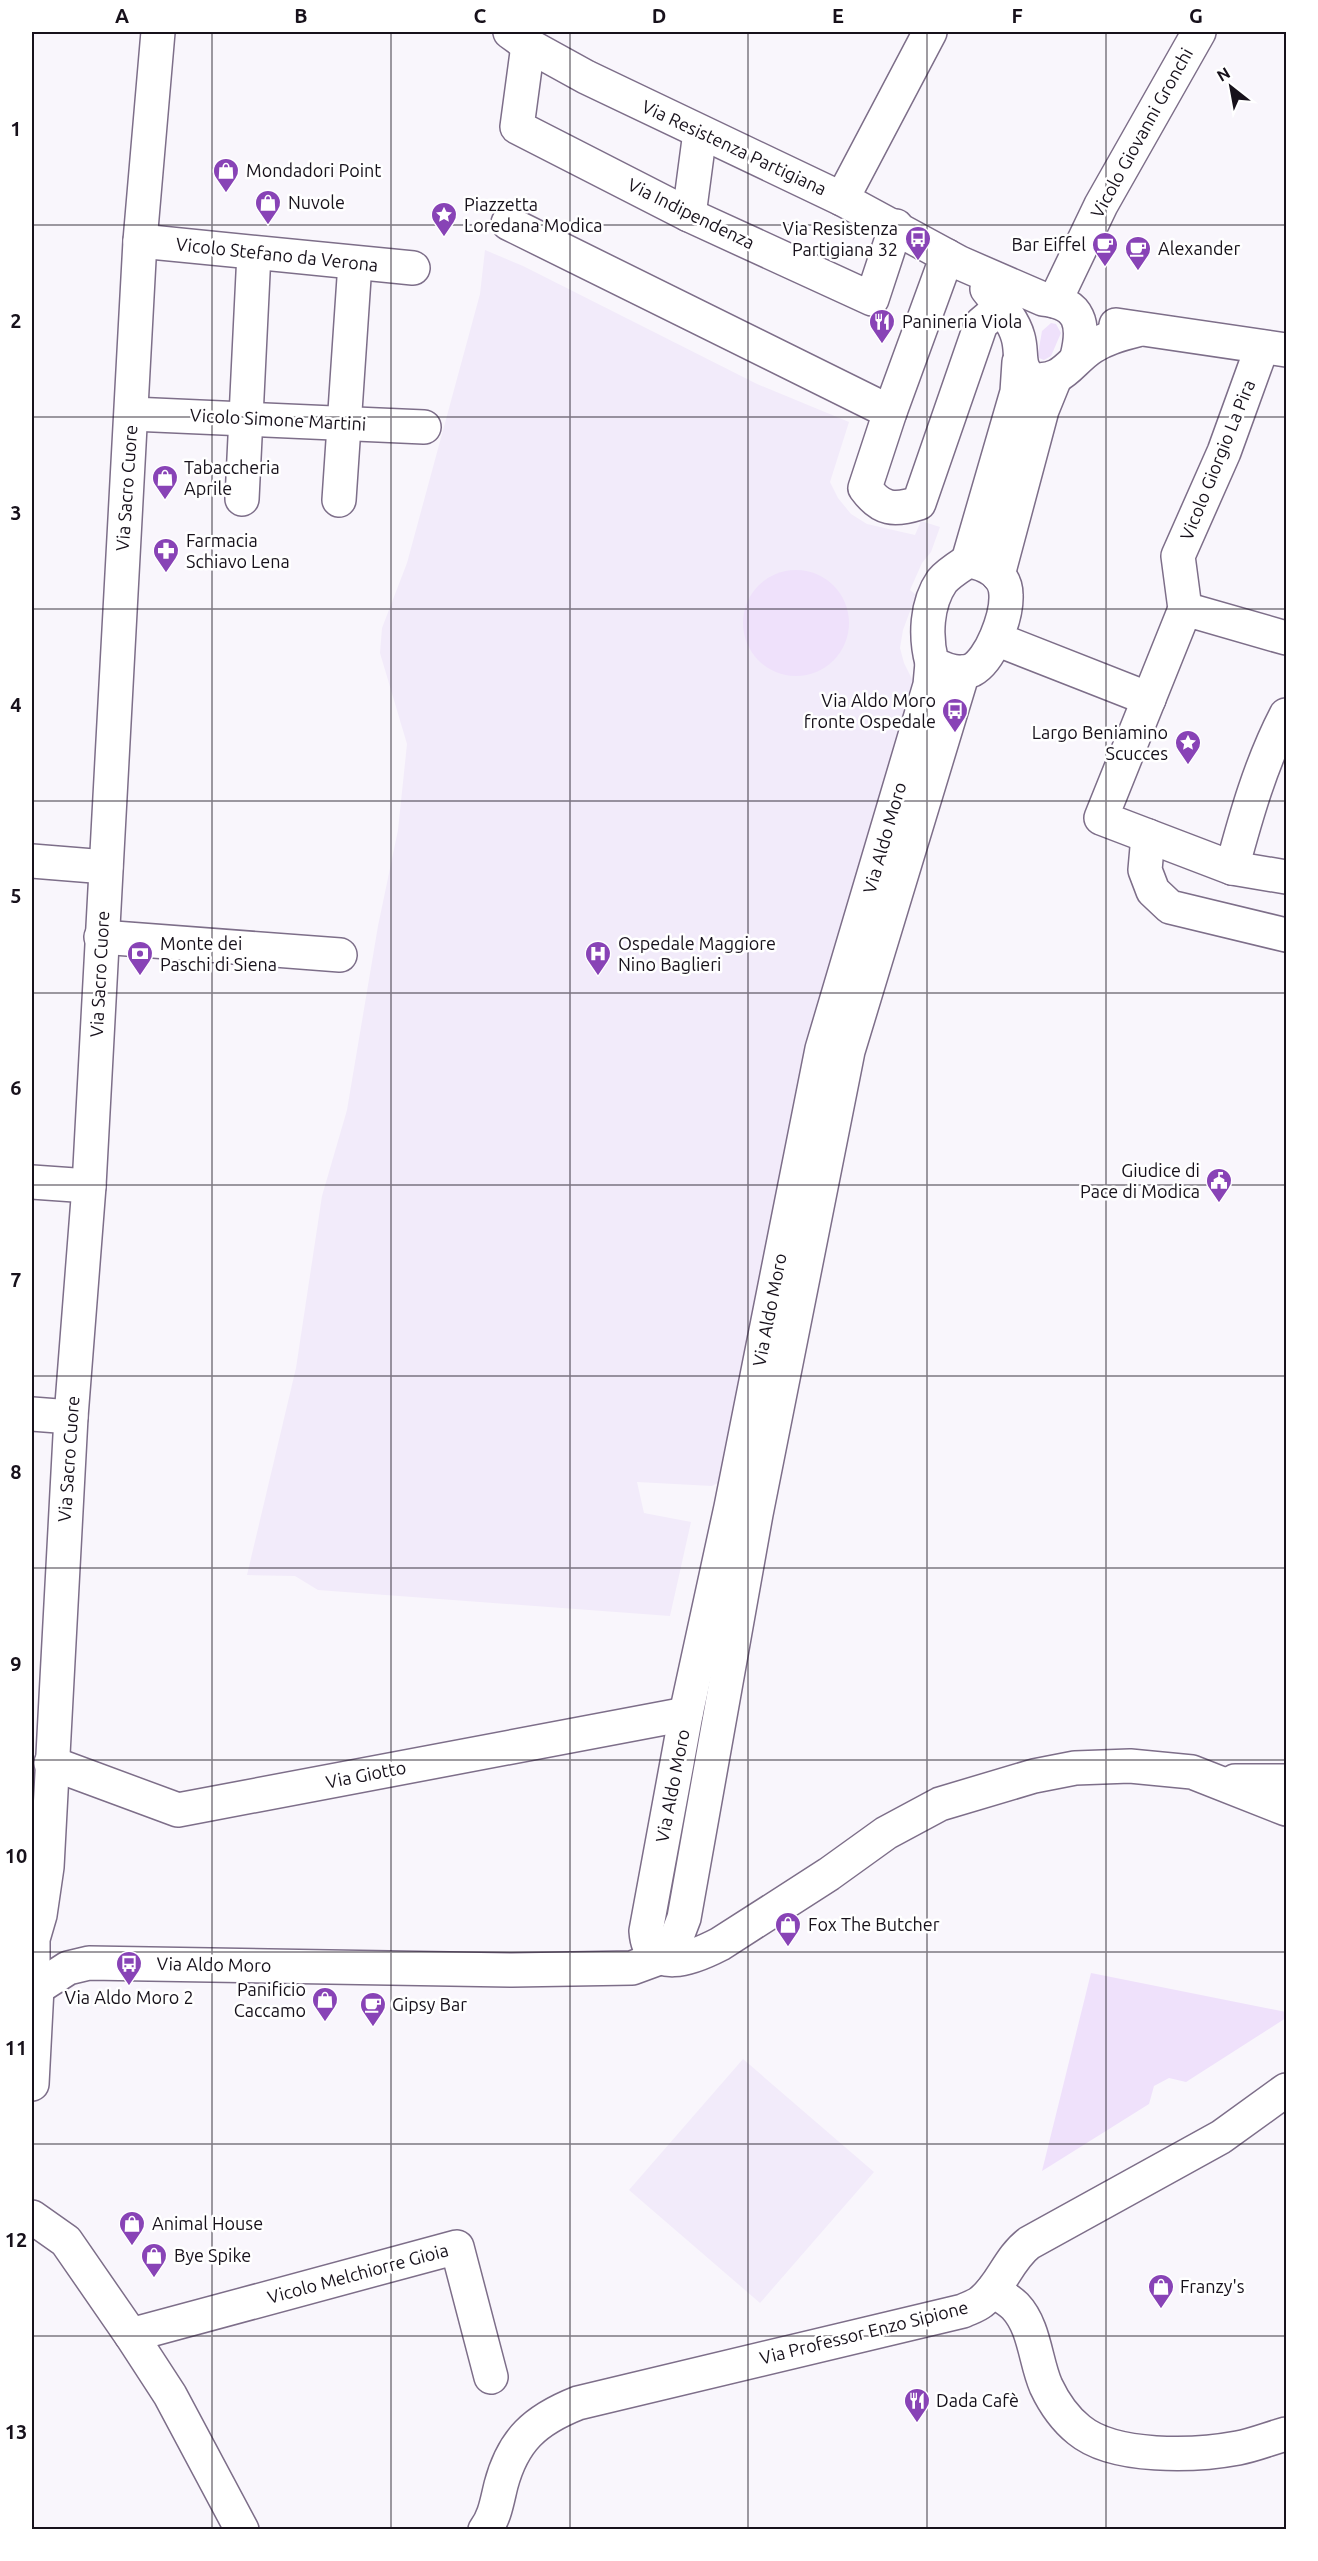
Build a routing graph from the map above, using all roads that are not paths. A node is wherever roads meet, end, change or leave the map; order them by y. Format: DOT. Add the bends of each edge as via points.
graph roads {
  1 [pos="158,32"];
  2 [pos="930,32"];
  3 [pos="1199,32"];
  4 [pos="519,38"];
  5 [pos="700,132"];
  6 [pos="842,199"];
  7 [pos="689,214"];
  8 [pos="508,223"];
  9 [pos="896,226"];
  10 [pos="140,241"];
  11 [pos="254,253"];
  12 [pos="954,259"];
  13 [pos="355,263"];
  14 [pos="413,268"];
  15 [pos="1058,305"];
  16 [pos="1001,307"];
  17 [pos="1137,330"];
  18 [pos="1274,349"];
  19 [pos="1019,350"];
  20 [pos="1066,368"];
  21 [pos="890,412"];
  22 [pos="132,414"];
  23 [pos="246,419"];
  24 [pos="344,424"];
  25 [pos="424,427"];
  26 [pos="242,499"];
  27 [pos="339,500"];
  28 [pos="968,561"];
  29 [pos="998,575"];
  30 [pos="1185,609"];
  31 [pos="1287,638"];
  32 [pos="996,639"];
  33 [pos="932,663"];
  34 [pos="963,672"];
  35 [pos="1149,699"];
  36 [pos="1287,715"];
  37 [pos="1148,836"];
  38 [pos="32,861"];
  39 [pos="106,867"];
  40 [pos="1233,868"];
  41 [pos="1287,877"];
  42 [pos="1287,935"];
  43 [pos="102,937"];
  44 [pos="340,955"];
  45 [pos="32,1182"];
  46 [pos="89,1186"];
  47 [pos="32,1414"];
  48 [pos="71,1418"];
  49 [pos="743,1510"];
  50 [pos="686,1714"];
  51 [pos="51,1763"];
  52 [pos="1219,1781"];
  53 [pos="1287,1781"];
  54 [pos="1287,1809"];
  55 [pos="39,1867"];
  56 [pos="40,1916"];
  57 [pos="679,1931"];
  58 [pos="720,1944"];
  59 [pos="662,1958"];
  60 [pos="89,1963"];
  61 [pos="34,1971"];
  62 [pos="32,2084"];
  63 [pos="1287,2090"];
  64 [pos="32,2217"];
  65 [pos="993,2290"];
  66 [pos="131,2335"];
  67 [pos="491,2377"];
  68 [pos="1287,2434"];
  69 [pos="242,2529"];
  70 [pos="485,2529"];
  1 -- 10 [label="street, Via Sacro Cuore"];
  2 -- 6 [label="street"];
  3 -- 15 [label="street, Vicolo Giovanni Gronchi" via="1101,205"];
  4 -- 5 [label="street, Via Resistenza Partigiana" via="586,77"];
  4 -- 7 [label="street, Via Indipendenza" via="517,127"];
  5 -- 6 [label="street, Via Resistenza Partigiana"];
  5 -- 7 [label="street"];
  6 -- 9 [label="street, Via Resistenza Partigiana"];
  7 -- 9 [label="street, Via Indipendenza" via="872,299"];
  8 -- 21 [label="street"];
  9 -- 12 [label="street, Via Resistenza Partigiana"];
  10 -- 11 [label="street, Vicolo Stefano da Verona"];
  10 -- 22 [label="street, Via Sacro Cuore"];
  11 -- 13 [label="street, Vicolo Stefano da Verona"];
  11 -- 23 [label="street"];
  12 -- 15 [label="street"];
  12 -- 16 [label="street" via="988,289"];
  12 -- 21 [label="street"];
  13 -- 14 [label="street, Vicolo Stefano da Verona"];
  13 -- 24 [label="street"];
  15 -- 17 [label="street"];
  15 -- 19 [label="street" via="1032,304 1026,312"];
  15 -- 20 [label="street" via="1081,326 1082,338"];
  16 -- 19 [label="street" via="1010,319"];
  16 -- 21 [label="street" via="981,324 919,503 903,508 886,507 873,500 865,488"];
  17 -- 18 [label="street"];
  17 -- 20 [label="street" via="1112,336"];
  18 -- 30 [label="street, Vicolo Giorgio La Pira" via="1178,556"];
  19 -- 20 [label="street" via="1024,373 1032,379"];
  19 -- 28 [label="street" via="1017,392"];
  20 -- 29 [label="street" via="1042,410"];
  22 -- 23 [label="street, Vicolo Simone Martini"];
  22 -- 39 [label="street, Via Sacro Cuore"];
  23 -- 24 [label="street, Vicolo Simone Martini"];
  23 -- 26 [label="street"];
  24 -- 25 [label="street, Vicolo Simone Martini"];
  24 -- 27 [label="street"];
  28 -- 29 [label="street" via="989,566"];
  28 -- 33 [label="street" via="942,582 934,599 927,626"];
  29 -- 32 [label="street" via="1006,595"];
  30 -- 31 [label="street"];
  30 -- 35 [label="street"];
  32 -- 34 [label="street" via="973,669"];
  32 -- 35 [label="street"];
  33 -- 34 [label="street"];
  33 -- 49 [label="street, Via Aldo Moro" via="930,685 822,1049"];
  34 -- 49 [label="street, Via Aldo Moro" via="848,1051"];
  35 -- 37 [label="street" via="1101,818"];
  36 -- 40 [label="street" via="1247,813"];
  37 -- 40 [label="street"];
  37 -- 42 [label="street" via="1145,870 1153,891 1170,907"];
  38 -- 39 [label="street"];
  39 -- 43 [label="street, Via Sacro Cuore"];
  40 -- 41 [label="street"];
  43 -- 44 [label="street"];
  43 -- 46 [label="street, Via Sacro Cuore"];
  45 -- 46 [label="street"];
  46 -- 48 [label="street, Via Sacro Cuore"];
  47 -- 48 [label="street"];
  48 -- 51 [label="street, Via Sacro Cuore"];
  49 -- 50 [label="street, Via Aldo Moro"];
  49 -- 57 [label="street, Via Aldo Moro"];
  50 -- 51 [label="street, Via Giotto" via="178,1810"];
  50 -- 59 [label="street, Via Aldo Moro" via="645,1931 652,1952"];
  51 -- 55 [label="street, Via Sacro Cuore"];
  52 -- 53 [label="street"];
  52 -- 54 [label="street"];
  52 -- 58 [label="street" via="1192,1772 1131,1766 1075,1768 951,1800 886,1833"];
  55 -- 56 [label="street, Via Sacro Cuore"];
  56 -- 60 [label="street" via="54,1941"];
  56 -- 61 [label="street, Via Sacro Cuore" via="33,1939"];
  57 -- 58 [label="street" via="694,1940"];
  57 -- 59 [label="street, Via Aldo Moro"];
  58 -- 59 [label="street" via="677,1961"];
  59 -- 60 [label="street, Via Aldo Moro" via="632,1968 512,1970"];
  60 -- 61 [label="street"];
  61 -- 62 [label="street"];
  63 -- 65 [label="street, Via Professor Enzo Sipione" via="1221,2137 1029,2242 1016,2253"];
  64 -- 66 [label="street" via="66,2241"];
  65 -- 68 [label="street" via="1015,2306 1028,2325 1046,2385 1059,2411 1080,2431 1105,2444 1159,2453 1203,2452 1239,2448"];
  65 -- 70 [label="street, Via Professor Enzo Sipione" via="963,2311 557,2411 539,2422 513,2452 492,2521"];
  66 -- 67 [label="street, Vicolo Melchiorre Gioia" via="457,2247"];
  66 -- 69 [label="street" via="175,2405"];
}
